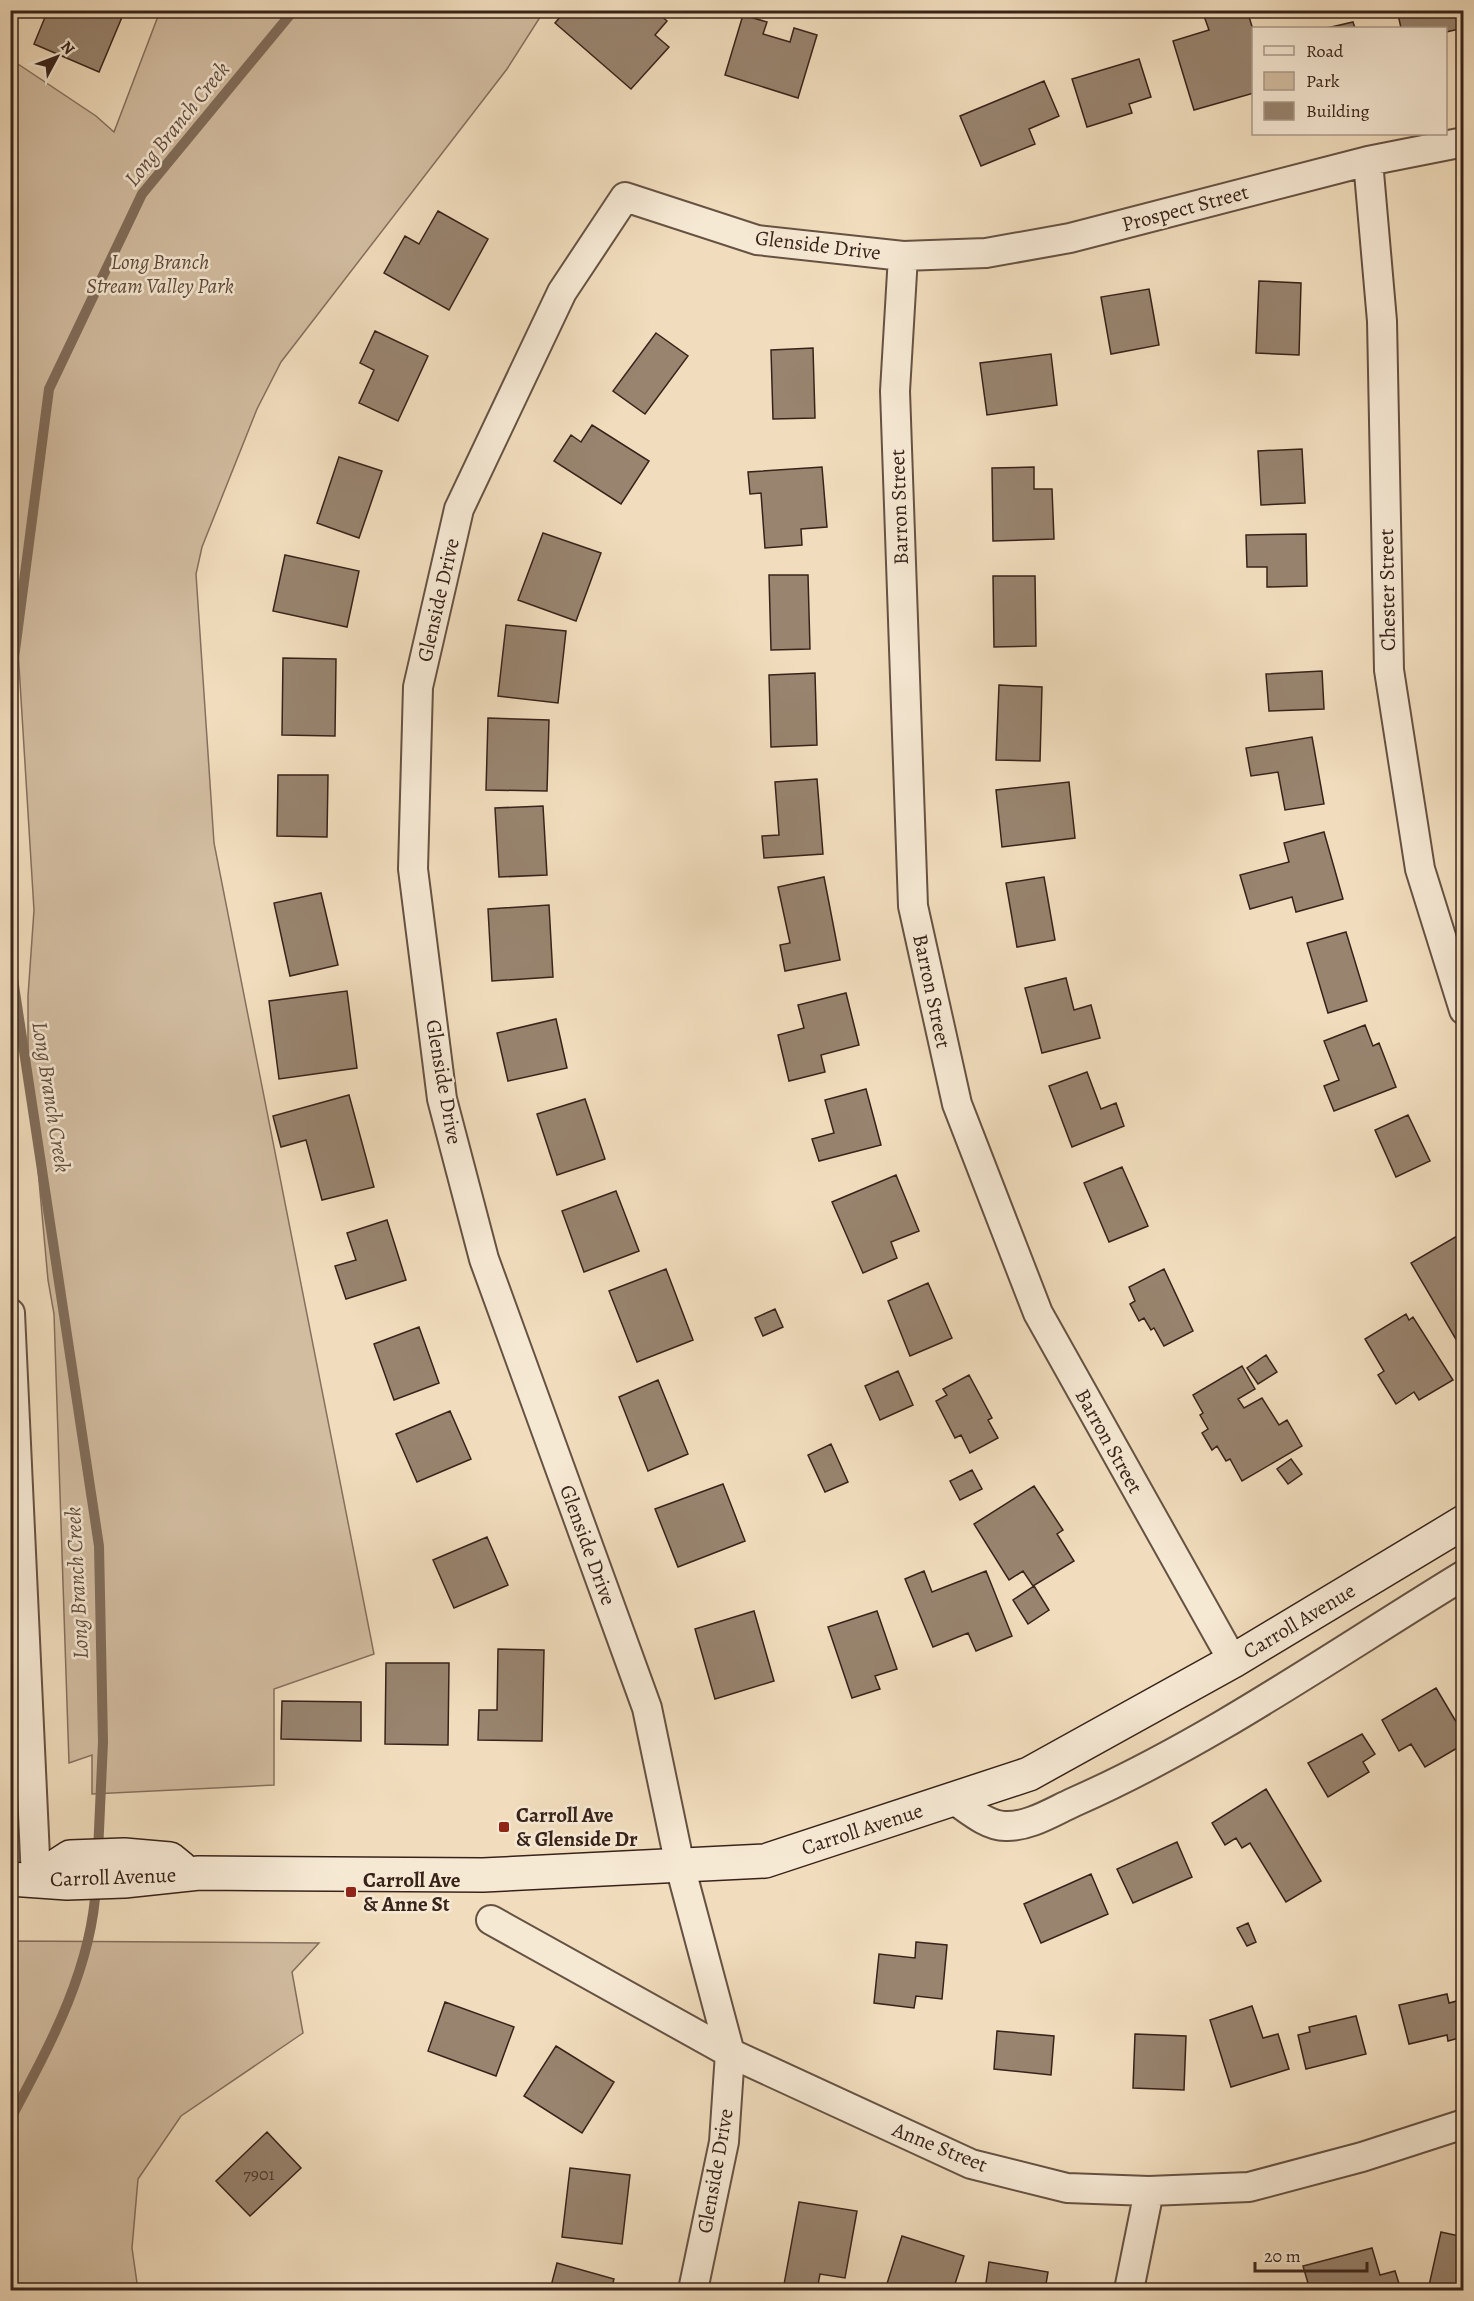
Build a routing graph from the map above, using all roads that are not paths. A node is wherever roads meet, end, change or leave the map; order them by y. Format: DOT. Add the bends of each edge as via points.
graph roads {
  1 [pos="1464,142"];
  2 [pos="1368,161"];
  3 [pos="903,256"];
  4 [pos="1464,1010"];
  5 [pos="10,1313"];
  6 [pos="1464,1522"];
  7 [pos="1464,1575"];
  8 [pos="1233,1661"];
  9 [pos="953,1799"];
  10 [pos="680,1866"];
  11 [pos="46,1875"];
  12 [pos="491,1920"];
  13 [pos="730,2054"];
  14 [pos="1464,2124"];
  15 [pos="1149,2191"];
  16 [pos="693,2290"];
  17 [pos="1129,2290"];
  1 -- 2 [label="street, Prospect Street"];
  2 -- 3 [label="street, Prospect Street" via="1070,238 986,253"];
  2 -- 4 [label="street, Chester Street" via="1382,321 1389,670 1420,869"];
  3 -- 8 [label="street, Barron Street" via="895,391 913,906 957,1104 1038,1313"];
  3 -- 10 [label="street, Glenside Drive" via="757,240 625,197 562,292 459,509 418,687 413,869 442,1099 484,1259 647,1708"];
  5 -- 11 [label="street"];
  6 -- 8 [label="main road, Carroll Avenue"];
  7 -- 9 [label="street" via="1220,1725 1109,1786 1026,1824 1004,1826 981,1818"];
  8 -- 9 [label="main road, Carroll Avenue" via="1029,1774"];
  9 -- 10 [label="main road, Carroll Avenue" via="765,1861"];
  10 -- 11 [label="main road, Carroll Avenue" via="483,1875 190,1875 170,1859 124,1868"];
  10 -- 13 [label="street, Glenside Drive"];
  12 -- 13 [label="street, Anne Street"];
  13 -- 15 [label="street, Anne Street" via="970,2164 1067,2188"];
  13 -- 16 [label="street, Glenside Drive" via="724,2142"];
  14 -- 15 [label="street, Anne Street" via="1249,2187"];
  15 -- 17 [label="street"];
}
